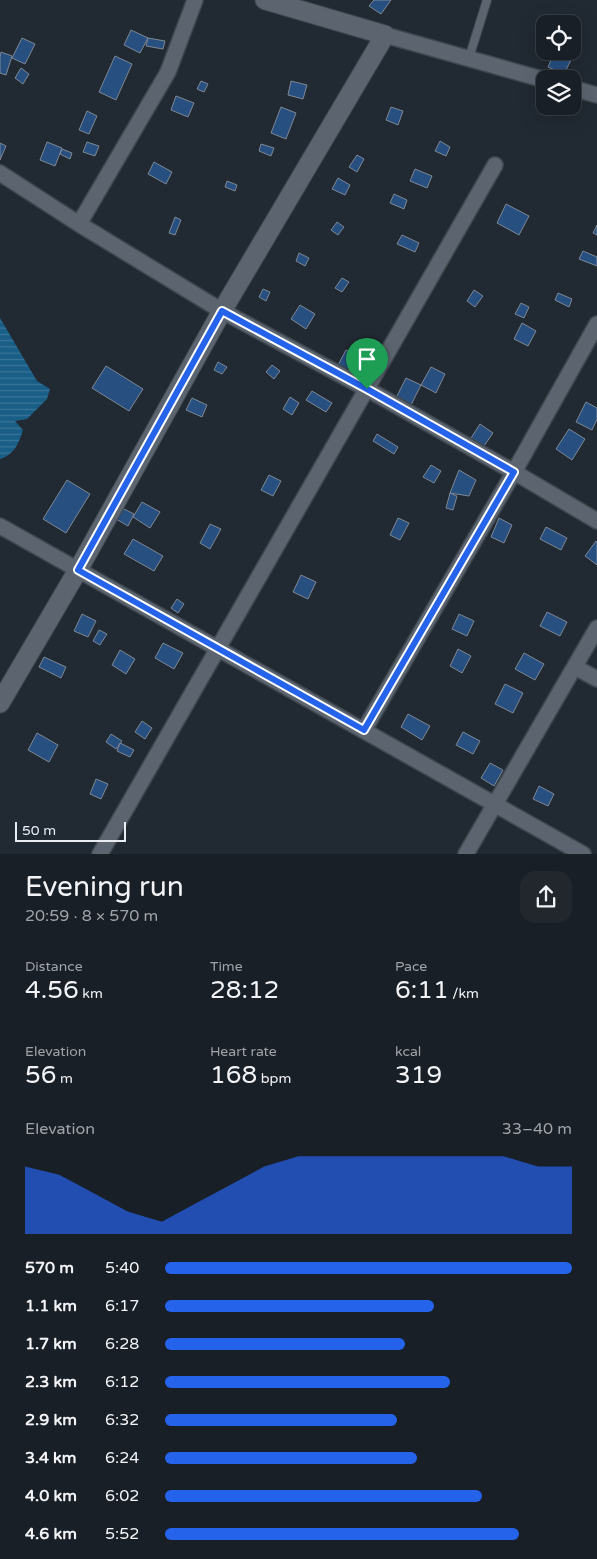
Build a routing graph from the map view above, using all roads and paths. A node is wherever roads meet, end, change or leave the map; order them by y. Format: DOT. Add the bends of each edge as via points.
graph roads {
  1 [pos="195,0"];
  2 [pos="265,0"];
  3 [pos="487,0"];
  4 [pos="385,35"];
  5 [pos="469,58"];
  6 [pos="536,77"];
  7 [pos="581,91"];
  8 [pos="597,95"];
  9 [pos="495,165"];
  10 [pos="0,173"];
  11 [pos="79,224"];
  12 [pos="222,311"];
  13 [pos="597,324"];
  14 [pos="367,389"];
  15 [pos="514,472"];
  16 [pos="597,522"];
  17 [pos="0,526"];
  18 [pos="78,570"];
  19 [pos="597,628"];
  20 [pos="218,648"];
  21 [pos="575,667"];
  22 [pos="597,679"];
  23 [pos="0,703"];
  24 [pos="364,730"];
  25 [pos="495,805"];
  26 [pos="100,854"];
  27 [pos="466,854"];
  28 [pos="583,854"];
  1 -- 11 [label="street" via="168,72"];
  2 -- 4 [label="street"];
  3 -- 5 [label="lane"];
  4 -- 5 [label="street"];
  4 -- 12 [label="street"];
  5 -- 6 [label="street"];
  7 -- 8 [label="street"];
  9 -- 14 [label="street"];
  10 -- 11 [label="street"];
  11 -- 12 [label="street"];
  12 -- 14 [label="street"];
  12 -- 18 [label="street"];
  13 -- 15 [label="street"];
  14 -- 15 [label="street"];
  14 -- 20 [label="street"];
  15 -- 16 [label="street"];
  15 -- 24 [label="street"];
  17 -- 18 [label="street"];
  18 -- 20 [label="street"];
  18 -- 23 [label="street"];
  19 -- 21 [label="street"];
  20 -- 24 [label="street"];
  20 -- 26 [label="street"];
  21 -- 22 [label="street"];
  21 -- 25 [label="street"];
  24 -- 25 [label="street"];
  25 -- 27 [label="street"];
  25 -- 28 [label="street"];
}
